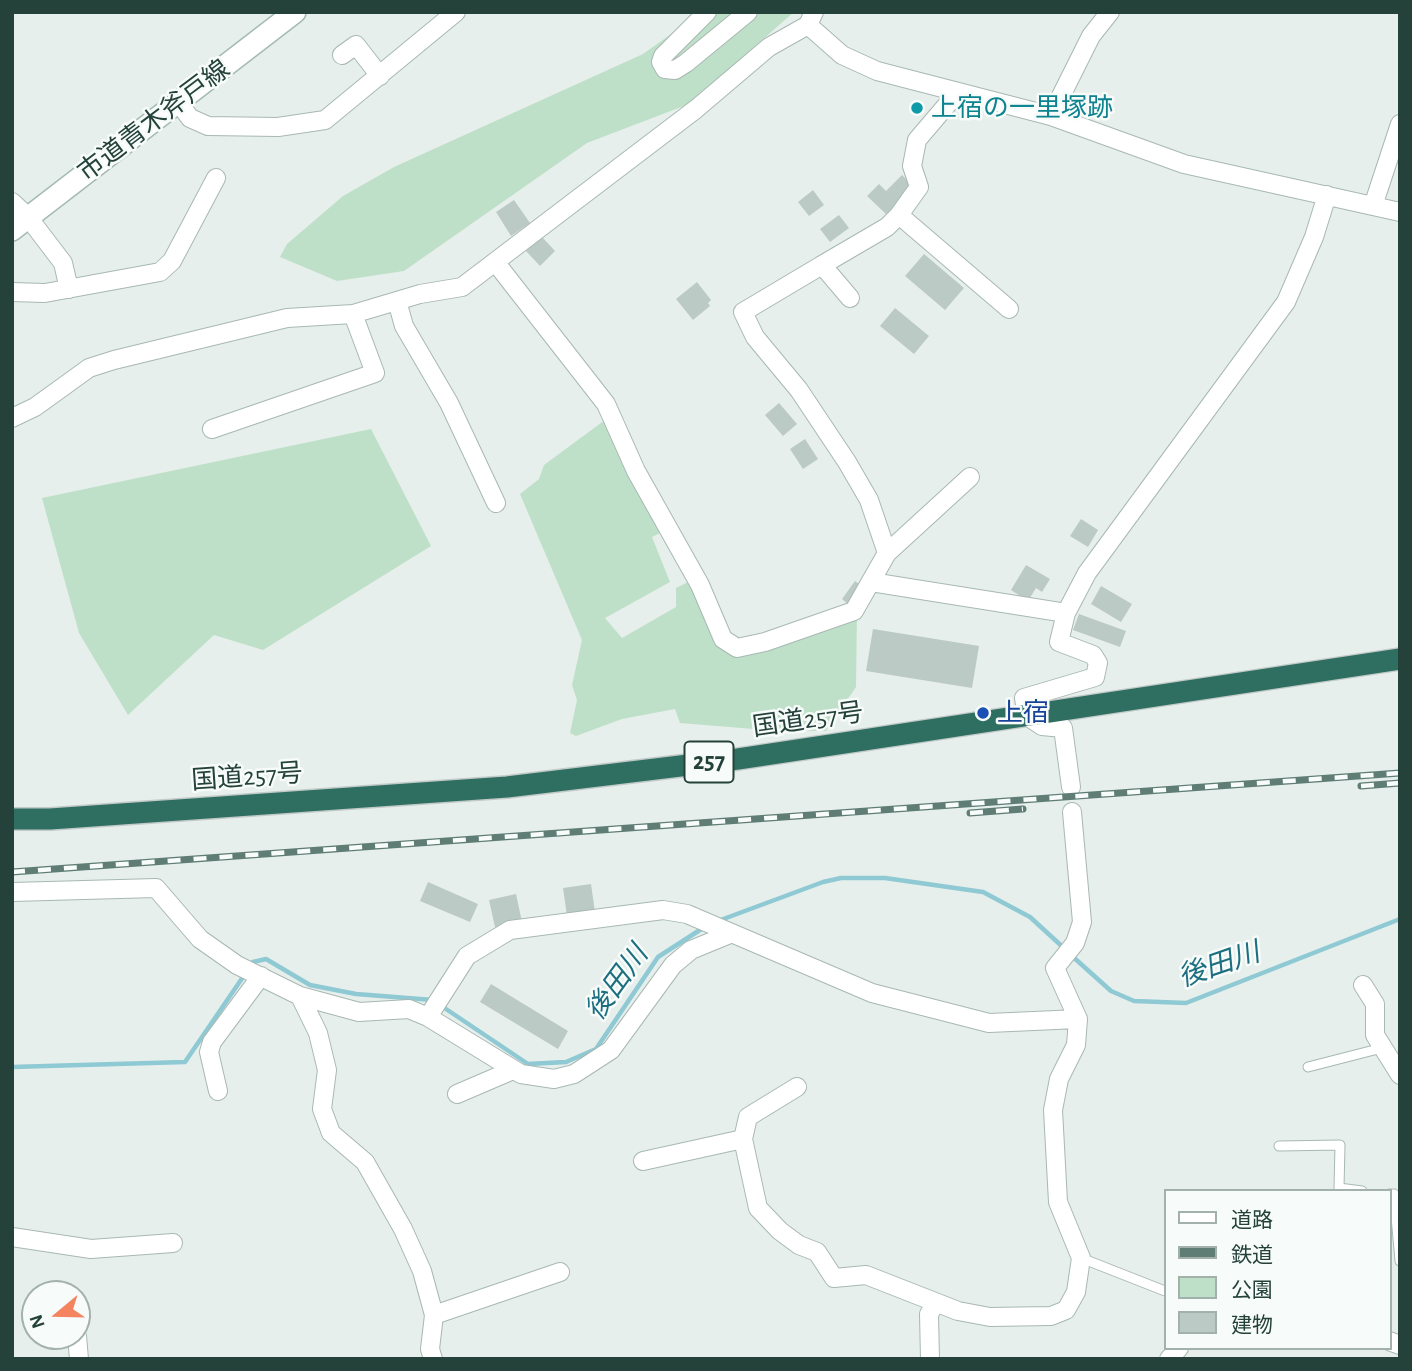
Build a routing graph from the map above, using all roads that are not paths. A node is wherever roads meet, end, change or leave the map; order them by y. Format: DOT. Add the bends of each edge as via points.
graph roads {
  1 [pos="295,12"];
  2 [pos="456,12"];
  3 [pos="707,12"];
  4 [pos="748,12"];
  5 [pos="1110,12"];
  6 [pos="811,19"];
  7 [pos="342,55"];
  8 [pos="380,76"];
  9 [pos="957,93"];
  10 [pos="179,103"];
  11 [pos="1051,116"];
  12 [pos="1400,124"];
  13 [pos="216,178"];
  14 [pos="1327,195"];
  15 [pos="12,202"];
  16 [pos="1373,206"];
  17 [pos="1400,212"];
  18 [pos="899,215"];
  19 [pos="20,224"];
  20 [pos="496,263"];
  21 [pos="822,265"];
  22 [pos="69,289"];
  23 [pos="12,292"];
  24 [pos="850,298"];
  25 [pos="397,302"];
  26 [pos="1009,309"];
  27 [pos="353,314"];
  28 [pos="12,418"];
  29 [pos="212,429"];
  30 [pos="970,477"];
  31 [pos="496,503"];
  32 [pos="887,553"];
  33 [pos="870,582"];
  34 [pos="1066,613"];
  35 [pos="1400,659"];
  36 [pos="1027,716"];
  37 [pos="1071,787"];
  38 [pos="1072,812"];
  39 [pos="12,818"];
  40 [pos="12,892"];
  41 [pos="727,933"];
  42 [pos="259,975"];
  43 [pos="1363,985"];
  44 [pos="300,996"];
  45 [pos="433,1009"];
  46 [pos="1077,1019"];
  47 [pos="1382,1048"];
  48 [pos="1308,1067"];
  49 [pos="513,1070"];
  50 [pos="1400,1075"];
  51 [pos="797,1087"];
  52 [pos="218,1091"];
  53 [pos="457,1094"];
  54 [pos="743,1139"];
  55 [pos="1279,1146"];
  56 [pos="643,1161"];
  57 [pos="1347,1189"];
  58 [pos="1391,1194"];
  59 [pos="12,1237"];
  60 [pos="173,1243"];
  61 [pos="1081,1258"];
  62 [pos="1400,1261"];
  63 [pos="560,1272"];
  64 [pos="1164,1291"];
  65 [pos="936,1303"];
  66 [pos="434,1315"];
  67 [pos="433,1359"];
  68 [pos="930,1359"];
  1 -- 10 [label="street, 市道青木斧戸線"];
  2 -- 8 [label="street"];
  3 -- 4 [label="street" via="663,56 666,69 686,64"];
  5 -- 11 [label="street" via="1091,36"];
  6 -- 9 [label="street" via="842,55 877,71"];
  6 -- 20 [label="street" via="769,47"];
  7 -- 8 [label="street" via="356,45"];
  8 -- 10 [label="street" via="337,113 307,125 208,126 190,118"];
  9 -- 11 [label="street"];
  9 -- 18 [label="street" via="917,140 912,166 919,187"];
  10 -- 19 [label="street, 市道青木斧戸線"];
  11 -- 14 [label="street" via="1184,164"];
  12 -- 16 [label="street"];
  13 -- 22 [label="street" via="172,261 160,272"];
  14 -- 16 [label="street"];
  14 -- 34 [label="street" via="1286,302 1087,573"];
  15 -- 19 [label="street"];
  16 -- 17 [label="street"];
  18 -- 21 [label="street" via="887,227"];
  18 -- 26 [label="street"];
  19 -- 22 [label="street" via="63,263"];
  20 -- 25 [label="street" via="462,288"];
  20 -- 33 [label="street" via="606,404 727,644 737,648 765,642 854,611"];
  21 -- 24 [label="street"];
  21 -- 32 [label="street" via="743,312 755,337 799,390 847,461 869,500"];
  22 -- 23 [label="street"];
  25 -- 27 [label="street"];
  25 -- 31 [label="street" via="404,326 449,403"];
  27 -- 28 [label="street" via="287,318 114,360 89,368"];
  27 -- 29 [label="street" via="375,373"];
  30 -- 32 [label="street"];
  32 -- 33 [label="street"];
  33 -- 34 [label="street"];
  34 -- 36 [label="street" via="1059,642 1093,655 1098,670 1087,681 1024,698"];
  35 -- 36 [label="highway, 国道257号 / 257"];
  36 -- 37 [label="street" via="1042,726 1063,728"];
  36 -- 39 [label="highway, 国道257号 / 257" via="738,759 507,787"];
  38 -- 46 [label="street" via="1082,922 1075,943 1055,968"];
  40 -- 42 [label="street" via="156,888 200,939"];
  41 -- 45 [label="street" via="663,910 510,930 467,956"];
  41 -- 46 [label="street" via="872,993 989,1023"];
  41 -- 49 [label="street" via="691,950 673,965 611,1050 594,1064 554,1079"];
  42 -- 44 [label="street"];
  42 -- 52 [label="street" via="212,1042 209,1052"];
  43 -- 47 [label="street" via="1375,1004 1375,1035"];
  44 -- 45 [label="street" via="359,1012"];
  44 -- 66 [label="street" via="318,1033 327,1070 322,1109 331,1133 365,1161 417,1261"];
  45 -- 49 [label="street"];
  46 -- 61 [label="street" via="1076,1045 1055,1092 1053,1148 1058,1202"];
  47 -- 48 [label="lane"];
  47 -- 50 [label="street"];
  49 -- 53 [label="street"];
  51 -- 54 [label="street" via="748,1117"];
  54 -- 56 [label="street"];
  54 -- 65 [label="street" via="758,1208 780,1231 817,1252 834,1278 866,1275"];
  55 -- 57 [label="lane" via="1340,1145 1339,1188"];
  58 -- 62 [label="lane"];
  59 -- 60 [label="street" via="91,1250"];
  61 -- 64 [label="lane"];
  61 -- 65 [label="street" via="1076,1293 1066,1310 1051,1316 990,1317"];
  63 -- 66 [label="street"];
  65 -- 68 [label="street" via="929,1314"];
  66 -- 67 [label="street"];
}
